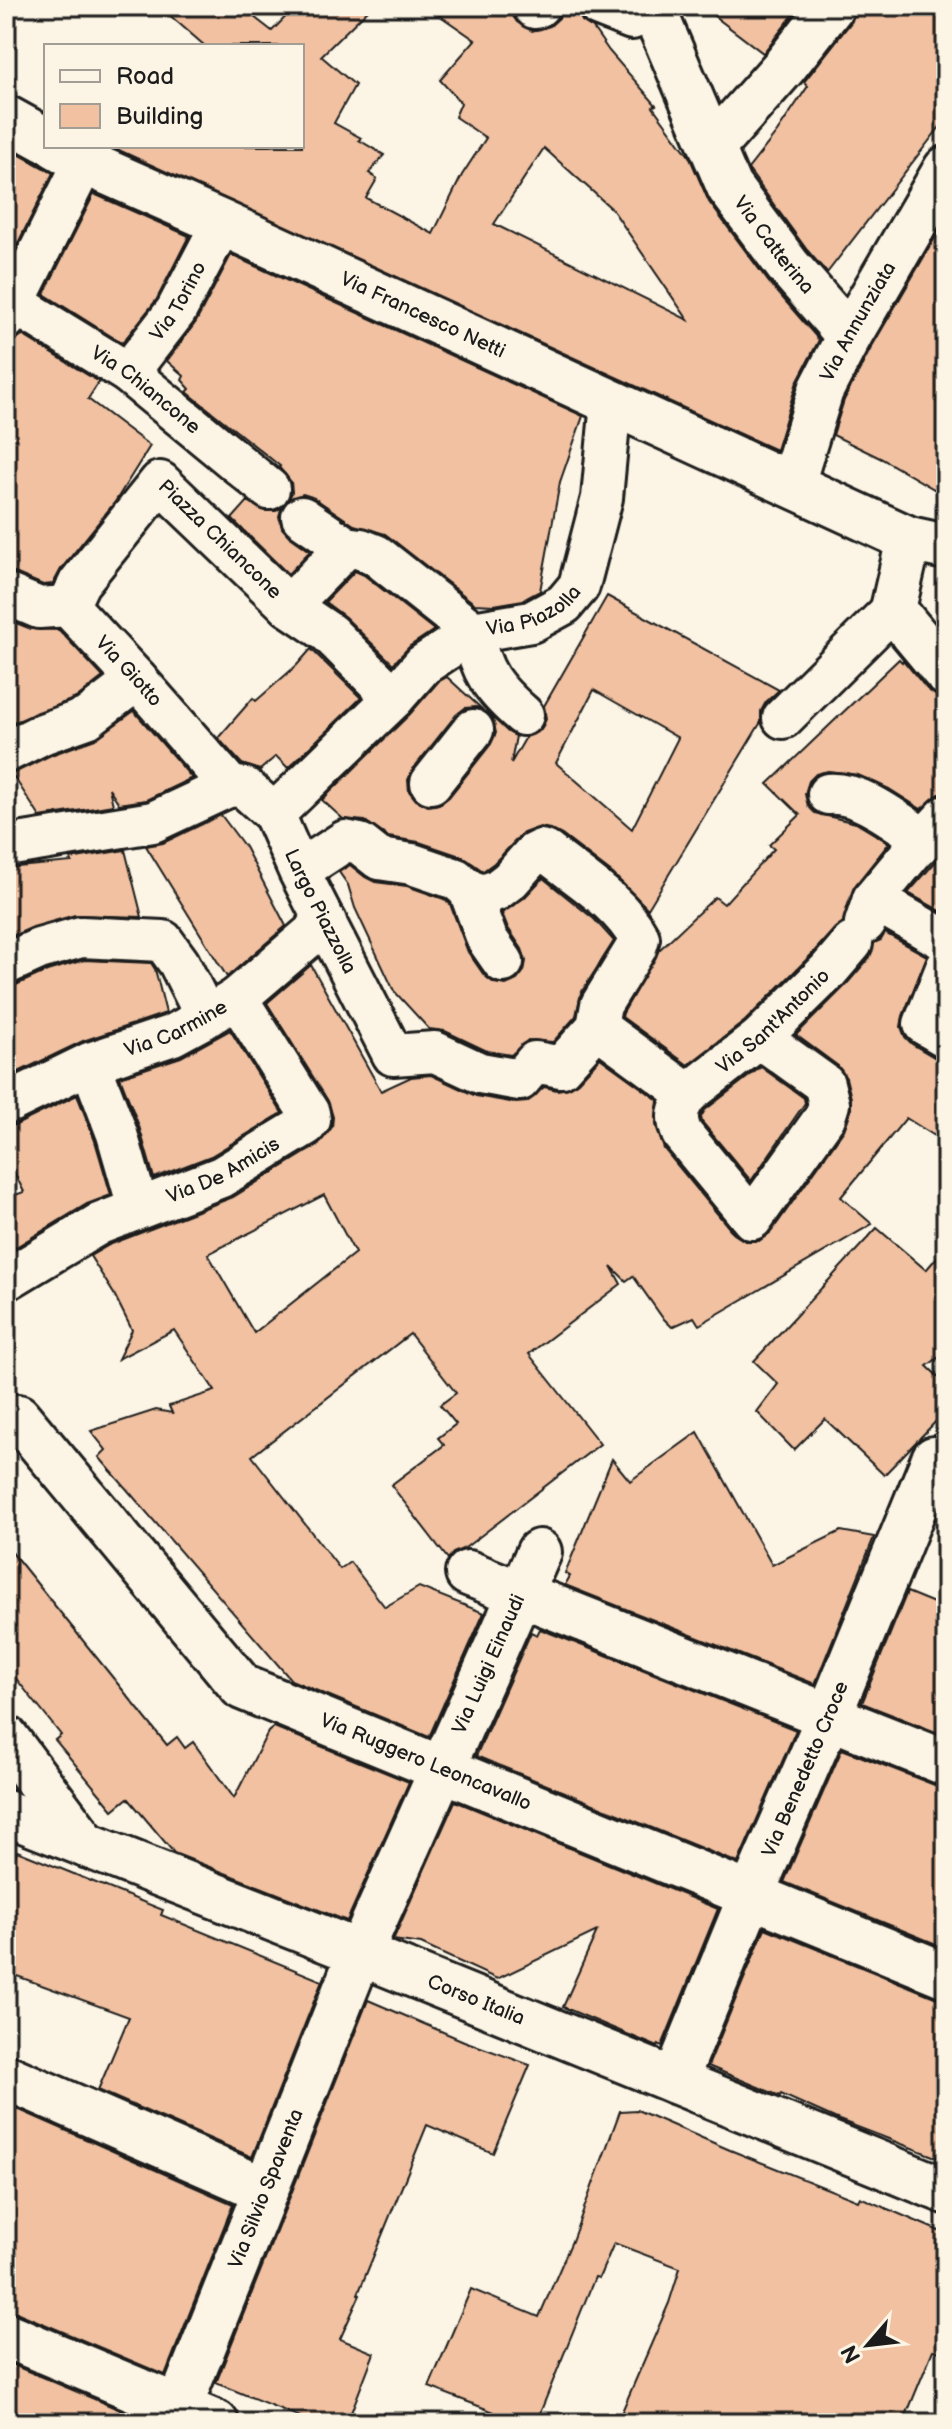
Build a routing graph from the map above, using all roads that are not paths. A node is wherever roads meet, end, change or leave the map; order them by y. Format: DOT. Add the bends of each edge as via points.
graph roads {
  1 [pos="832,6"];
  2 [pos="631,9"];
  3 [pos="6,118"];
  4 [pos="44,139"];
  5 [pos="713,147"];
  6 [pos="70,154"];
  7 [pos="946,169"];
  8 [pos="222,223"];
  9 [pos="10,311"];
  10 [pos="849,336"];
  11 [pos="128,373"];
  12 [pos="611,402"];
  13 [pos="792,484"];
  14 [pos="269,489"];
  15 [pos="302,517"];
  16 [pos="927,543"];
  17 [pos="346,547"];
  18 [pos="6,594"];
  19 [pos="68,606"];
  20 [pos="289,606"];
  21 [pos="893,609"];
  22 [pos="473,632"];
  23 [pos="946,673"];
  24 [pos="137,680"];
  25 [pos="394,698"];
  26 [pos="783,718"];
  27 [pos="6,752"];
  28 [pos="431,783"];
  29 [pos="230,786"];
  30 [pos="828,794"];
  31 [pos="274,814"];
  32 [pos="935,828"];
  33 [pos="6,846"];
  34 [pos="299,871"];
  35 [pos="469,890"];
  36 [pos="326,922"];
  37 [pos="863,922"];
  38 [pos="946,941"];
  39 [pos="503,962"];
  40 [pos="6,964"];
  41 [pos="946,968"];
  42 [pos="222,1008"];
  43 [pos="597,1027"];
  44 [pos="946,1037"];
  45 [pos="760,1038"];
  46 [pos="90,1063"];
  47 [pos="688,1094"];
  48 [pos="6,1104"];
  49 [pos="138,1207"];
  50 [pos="6,1280"];
  51 [pos="6,1421"];
  52 [pos="940,1461"];
  53 [pos="539,1552"];
  54 [pos="468,1573"];
  55 [pos="521,1593"];
  56 [pos="829,1716"];
  57 [pos="6,1738"];
  58 [pos="946,1763"];
  59 [pos="442,1769"];
  60 [pos="6,1813"];
  61 [pos="86,1845"];
  62 [pos="751,1895"];
  63 [pos="360,1953"];
  64 [pos="946,1975"];
  65 [pos="6,2077"];
  66 [pos="675,2081"];
  67 [pos="265,2190"];
  68 [pos="946,2191"];
  69 [pos="6,2335"];
  70 [pos="189,2418"];
  1 -- 5 [label="street"];
  2 -- 5 [label="street, Via Catterina"];
  3 -- 4 [label="street"];
  5 -- 10 [label="street, Via Catterina" via="729,187"];
  6 -- 8 [label="street, Via Francesco Netti"];
  6 -- 9 [label="street"];
  7 -- 10 [label="street, Via Annunziata"];
  8 -- 11 [label="street, Via Torino" via="176,311"];
  8 -- 12 [label="street, Via Francesco Netti"];
  9 -- 11 [label="street, Via Chiancone"];
  10 -- 13 [label="street, Via Annunziata" via="821,390"];
  11 -- 14 [label="street, Via Chiancone"];
  12 -- 13 [label="street, Via Francesco Netti"];
  12 -- 22 [label="street, Via Piazolla" via="602,498 579,586 564,604 531,622"];
  13 -- 16 [label="street, Via Francesco Netti"];
  15 -- 17 [label="street"];
  16 -- 21 [label="street"];
  17 -- 20 [label="street, Piazza Chiancone"];
  17 -- 22 [label="street" via="376,555"];
  18 -- 19 [label="street" via="39,608"];
  19 -- 20 [label="street, Piazza Chiancone" via="79,583 160,482"];
  19 -- 24 [label="street, Via Giotto"];
  20 -- 25 [label="street, Piazza Chiancone" via="329,633"];
  21 -- 23 [label="street"];
  21 -- 26 [label="street"];
  22 -- 25 [label="street, Via Piazolla" via="423,665"];
  22 -- 28 [label="street" via="496,713"];
  24 -- 27 [label="street" via="87,718"];
  24 -- 29 [label="street, Via Giotto"];
  25 -- 31 [label="street, Via Piazolla"];
  29 -- 31 [label="street, Largo Piazzolla" via="245,788"];
  29 -- 33 [label="street" via="153,822"];
  30 -- 32 [label="street" via="859,798"];
  31 -- 34 [label="street, Largo Piazzolla"];
  32 -- 37 [label="street, Via Sant'Antonio"];
  34 -- 35 [label="street" via="345,841 360,844 379,859 456,879"];
  34 -- 36 [label="street, Largo Piazzolla"];
  35 -- 39 [label="street" via="487,939"];
  35 -- 43 [label="street" via="483,895 497,890 541,850 607,900 633,927 639,938 636,948 601,1005"];
  36 -- 42 [label="street, Via Carmine"];
  36 -- 43 [label="street, Largo Piazzolla" via="393,1055 435,1052 480,1073 520,1080 535,1062 561,1067"];
  37 -- 38 [label="street"];
  37 -- 45 [label="street, Via Sant'Antonio" via="828,971"];
  40 -- 42 [label="street" via="81,937 163,941"];
  41 -- 44 [label="street" via="924,1024"];
  42 -- 46 [label="street, Via Carmine" via="173,1035"];
  42 -- 49 [label="street, Via De Amicis" via="281,1065 310,1120 221,1177"];
  43 -- 47 [label="street"];
  45 -- 47 [label="street, Via Sant'Antonio"];
  45 -- 47 [label="street" via="824,1084 829,1104 752,1219 682,1134 676,1118"];
  46 -- 48 [label="street, Via Carmine"];
  46 -- 49 [label="street"];
  49 -- 50 [label="street, Via De Amicis"];
  51 -- 59 [label="street, Via Ruggero Leoncavallo" via="18,1417 242,1687"];
  52 -- 56 [label="street, Via Benedetto Croce"];
  53 -- 55 [label="street, Via Luigi Einaudi"];
  54 -- 55 [label="street"];
  55 -- 56 [label="street"];
  55 -- 59 [label="street, Via Luigi Einaudi"];
  56 -- 58 [label="street"];
  56 -- 62 [label="street, Via Benedetto Croce"];
  57 -- 61 [label="street"];
  59 -- 62 [label="street, Via Ruggero Leoncavallo"];
  59 -- 63 [label="street, Via Luigi Einaudi"];
  60 -- 61 [label="street, Corso Italia"];
  61 -- 63 [label="street, Corso Italia"];
  62 -- 64 [label="street, Via Ruggero Leoncavallo"];
  62 -- 66 [label="street, Via Benedetto Croce"];
  63 -- 66 [label="street, Corso Italia"];
  63 -- 67 [label="street, Via Silvio Spaventa"];
  65 -- 67 [label="street"];
  66 -- 68 [label="street, Corso Italia"];
  67 -- 70 [label="street, Via Silvio Spaventa"];
  69 -- 70 [label="street"];
}
